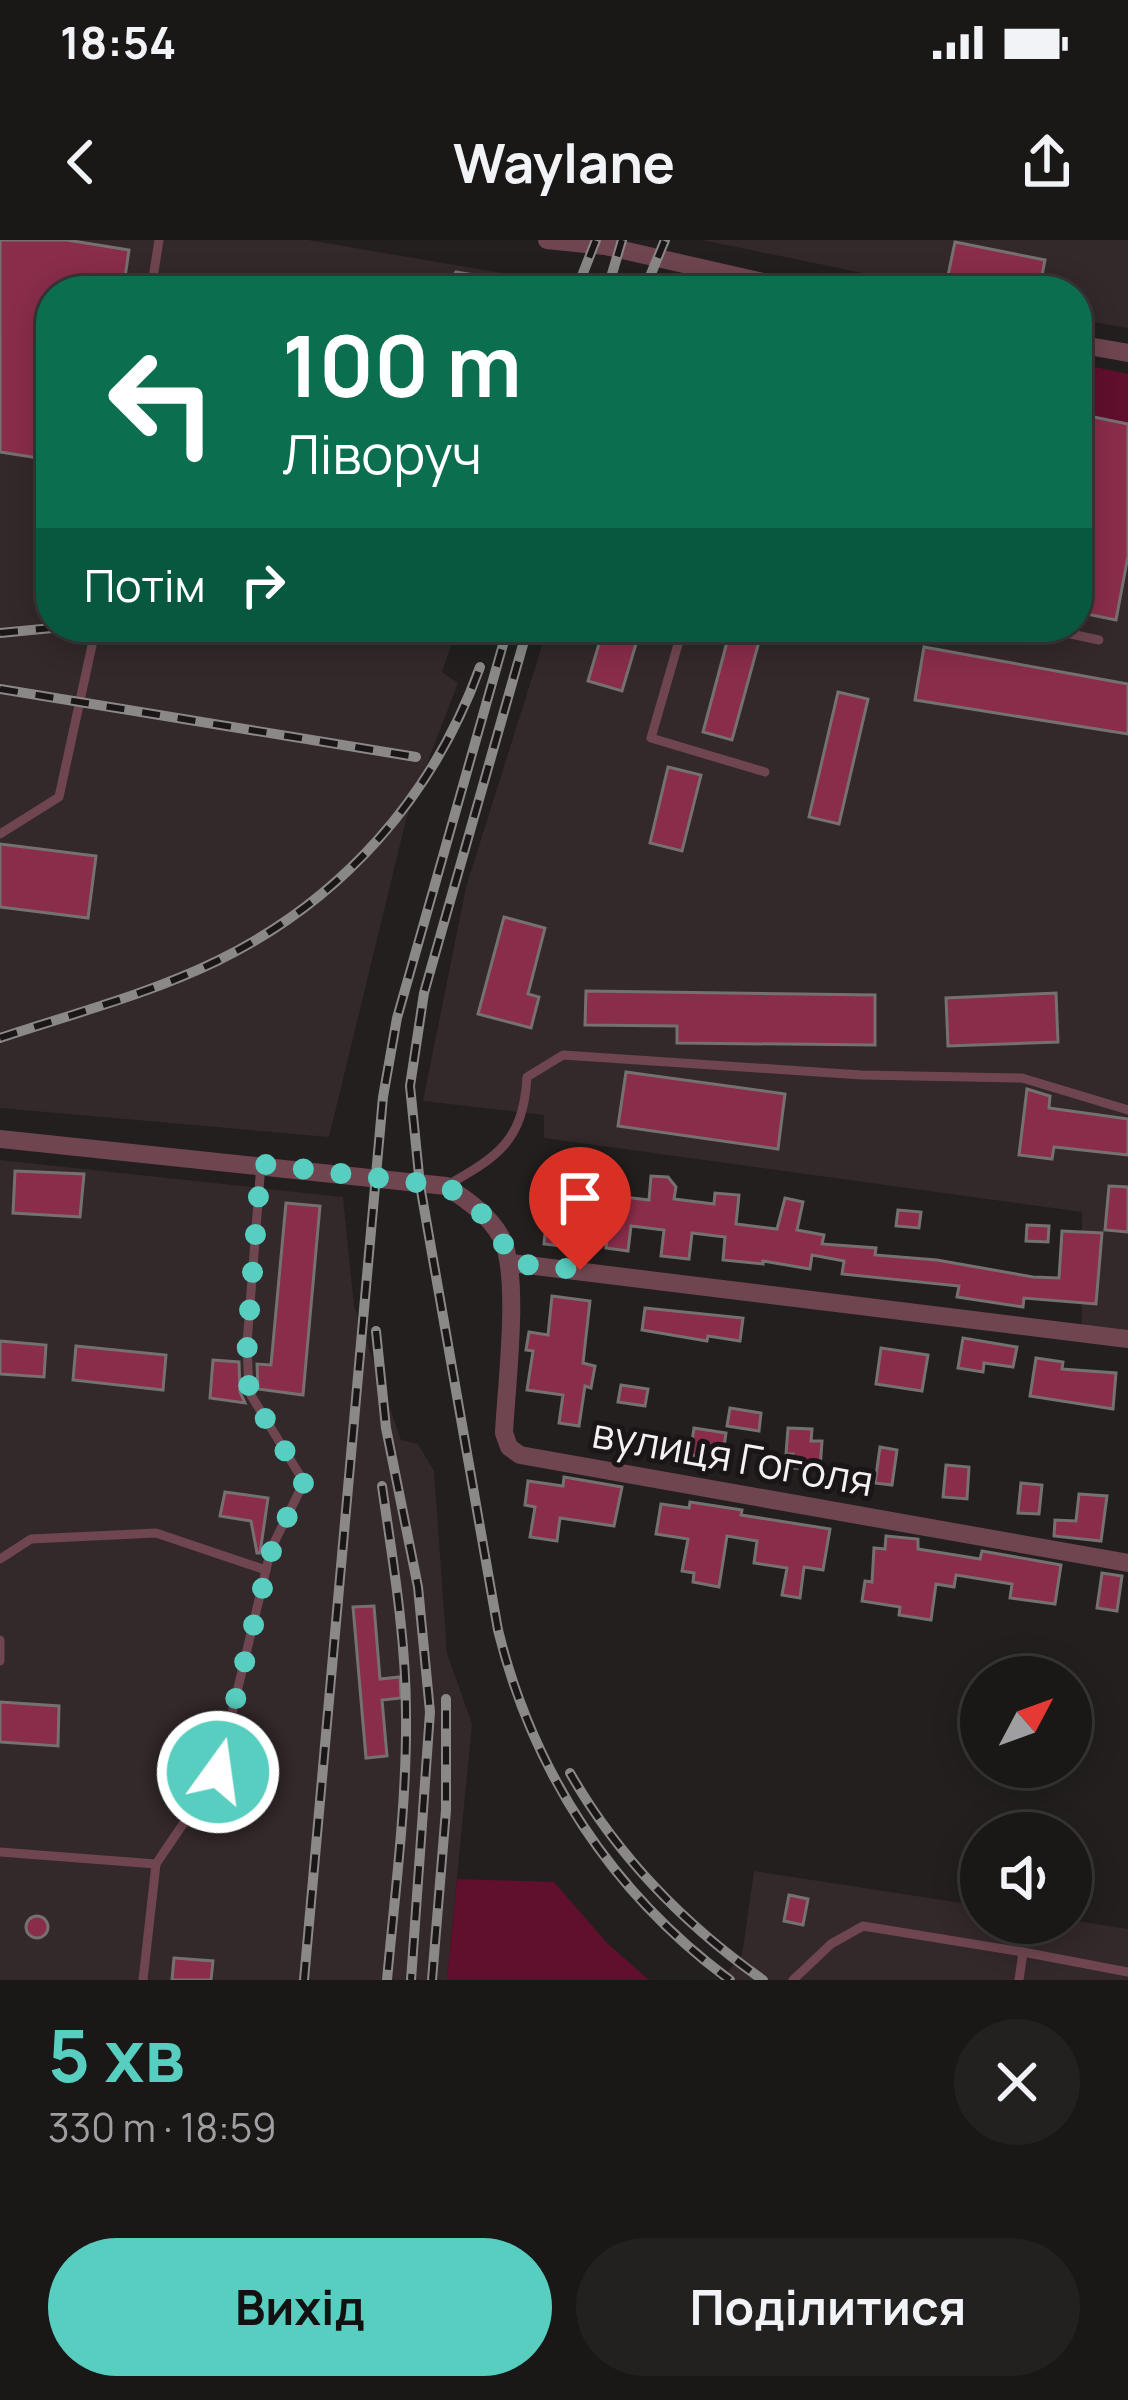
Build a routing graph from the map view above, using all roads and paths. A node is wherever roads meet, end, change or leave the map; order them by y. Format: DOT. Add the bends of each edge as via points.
graph roads {
  1 [pos="159,240"];
  2 [pos="547,240"];
  3 [pos="577,241"];
  4 [pos="153,276"];
  5 [pos="725,276"];
  6 [pos="1092,347"];
  7 [pos="1128,353"];
  8 [pos="1092,639"];
  9 [pos="1099,640"];
  10 [pos="94,642"];
  11 [pos="679,642"];
  12 [pos="765,772"];
  13 [pos="0,834"];
  14 [pos="1128,1110"];
  15 [pos="0,1139"];
  16 [pos="261,1164"];
  17 [pos="446,1186"];
  18 [pos="511,1263"];
  19 [pos="1128,1339"];
  20 [pos="0,1559"];
  21 [pos="1128,1563"];
  22 [pos="266,1570"];
  23 [pos="0,1640"];
  24 [pos="0,1661"];
  25 [pos="0,1852"];
  26 [pos="156,1864"];
  27 [pos="1023,1952"];
  28 [pos="1128,1972"];
  29 [pos="143,1980"];
  30 [pos="793,1980"];
  31 [pos="1018,1980"];
  1 -- 4 [label="lane"];
  2 -- 3 [label="street"];
  3 -- 5 [label="street"];
  6 -- 7 [label="street"];
  8 -- 9 [label="lane"];
  10 -- 13 [label="lane" via="59,797"];
  11 -- 12 [label="lane" via="651,738"];
  14 -- 17 [label="lane" via="1022,1078 563,1055 527,1077 525,1113 500,1151"];
  15 -- 16 [label="street"];
  16 -- 17 [label="street"];
  16 -- 22 [label="lane" via="249,1392 304,1482"];
  17 -- 18 [label="street" via="500,1235"];
  18 -- 19 [label="street"];
  18 -- 21 [label="street, вулиця Гоголя" via="504,1433 520,1455"];
  20 -- 22 [label="lane" via="31,1539 156,1533"];
  22 -- 26 [label="lane" via="218,1772"];
  23 -- 24 [label="lane"];
  25 -- 26 [label="lane"];
  26 -- 29 [label="lane"];
  27 -- 28 [label="lane"];
  27 -- 30 [label="lane" via="863,1926"];
  27 -- 31 [label="lane"];
}
